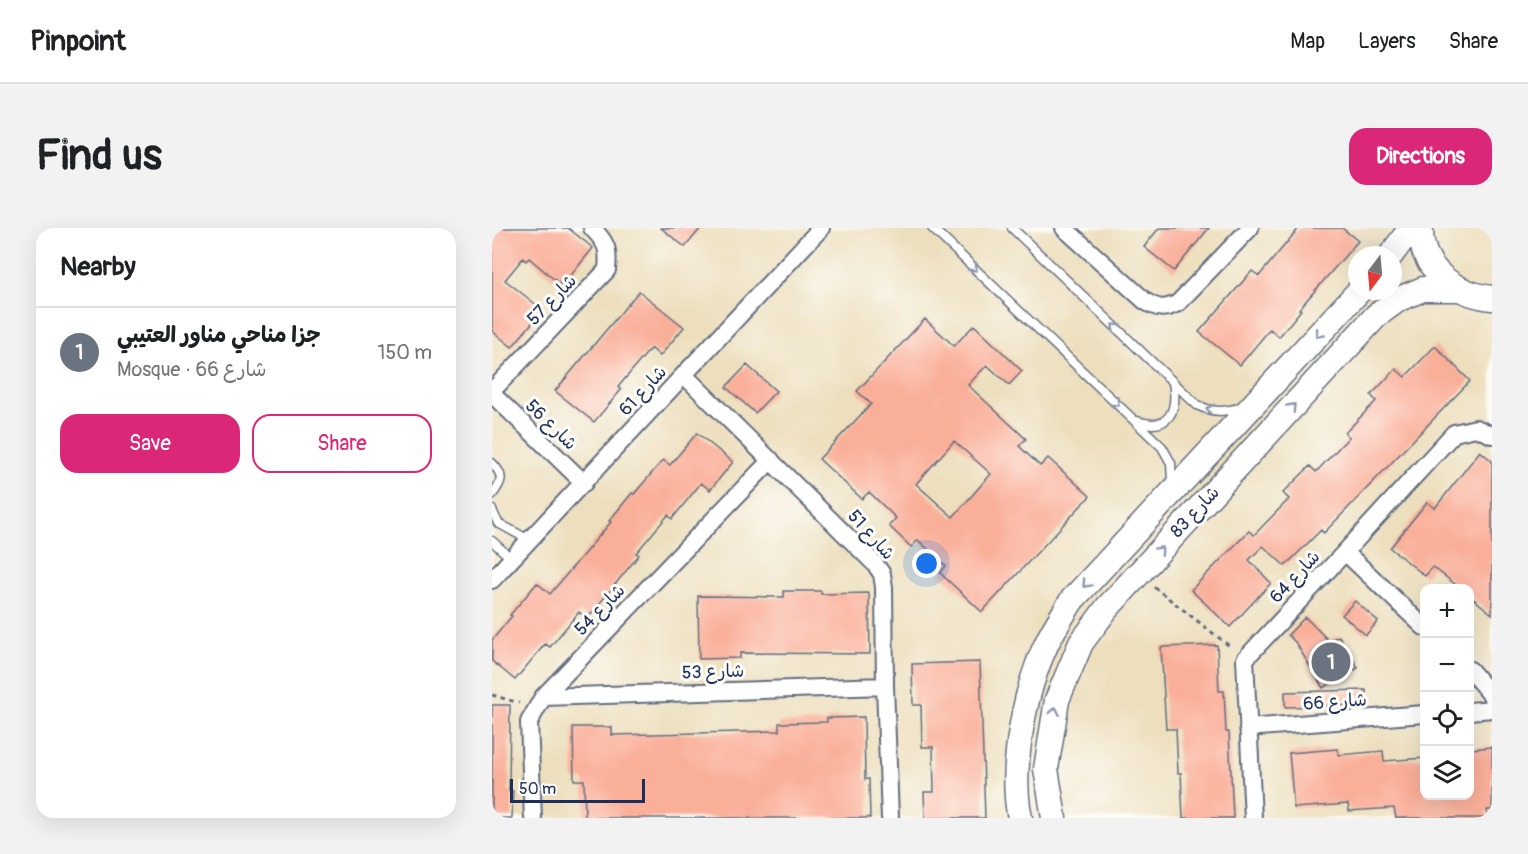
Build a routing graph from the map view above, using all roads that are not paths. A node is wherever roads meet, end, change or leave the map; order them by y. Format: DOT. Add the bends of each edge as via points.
graph roads {
  1 [pos="592,228"];
  2 [pos="821,228"];
  3 [pos="932,228"];
  4 [pos="1012,228"];
  5 [pos="1064,228"];
  6 [pos="1250,228"];
  7 [pos="1411,228"];
  8 [pos="1421,228"];
  9 [pos="1398,246"];
  10 [pos="1479,296"];
  11 [pos="1351,300"];
  12 [pos="684,375"];
  13 [pos="1172,382"];
  14 [pos="492,393"];
  15 [pos="1255,402"];
  16 [pos="1133,419"];
  17 [pos="1492,435"];
  18 [pos="771,460"];
  19 [pos="492,463"];
  20 [pos="584,483"];
  21 [pos="1172,492"];
  22 [pos="492,495"];
  23 [pos="492,510"];
  24 [pos="492,541"];
  25 [pos="530,541"];
  26 [pos="1345,552"];
  27 [pos="512,559"];
  28 [pos="492,580"];
  29 [pos="1420,622"];
  30 [pos="1474,675"];
  31 [pos="885,686"];
  32 [pos="1492,696"];
  33 [pos="539,703"];
  34 [pos="1492,709"];
  35 [pos="1474,711"];
  36 [pos="1420,714"];
  37 [pos="1248,728"];
  38 [pos="533,818"];
  39 [pos="890,818"];
  40 [pos="1020,818"];
  41 [pos="1054,818"];
  42 [pos="1253,818"];
  1 -- 14 [label="street, شارع 57" via="605,241 607,270"];
  2 -- 12 [label="street, شارع 61"];
  3 -- 16 [label="lane, one-way"];
  13 -- 4 [label="lane, one-way"];
  5 -- 6 [label="street" via="1145,302 1162,309 1178,303"];
  7 -- 9 [label="street"];
  8 -- 10 [label="street" via="1426,256 1440,275"];
  41 -- 10 [label="street, شارع 83, one-way" via="1046,769 1057,700 1081,643 1107,608 1377,315 1399,299 1423,289"];
  11 -- 15 [label="street, شارع 83, one-way"];
  12 -- 18 [label="street, شارع 51"];
  12 -- 20 [label="street, شارع 61"];
  15 -- 13 [label="lane, one-way" via="1220,412 1209,411"];
  13 -- 16 [label="lane" via="1176,398 1169,417 1154,424"];
  14 -- 20 [label="street, شارع 56"];
  15 -- 21 [label="street, شارع 83"];
  16 -- 21 [label="lane" via="1167,455 1173,473"];
  17 -- 26 [label="street, شارع 64" via="1476,428 1454,433"];
  18 -- 31 [label="street, شارع 51" via="882,574"];
  18 -- 33 [label="street, شارع 54"];
  19 -- 22 [label="lane" via="503,478"];
  20 -- 25 [label="street, شارع 61"];
  21 -- 40 [label="street, شارع 83, one-way" via="1072,600 1046,644 1031,683 1019,735 1016,803"];
  23 -- 25 [label="lane" via="498,523"];
  24 -- 27 [label="lane"];
  25 -- 27 [label="street, شارع 61"];
  26 -- 29 [label="street"];
  26 -- 37 [label="street, شارع 64" via="1245,659"];
  27 -- 28 [label="street, شارع 61"];
  30 -- 32 [label="street"];
  31 -- 33 [label="street, شارع 53"];
  31 -- 39 [label="street, شارع 51"];
  33 -- 38 [label="street" via="529,722"];
  34 -- 35 [label="street"];
  36 -- 37 [label="street, شارع 66"];
  37 -- 42 [label="street"];
}
